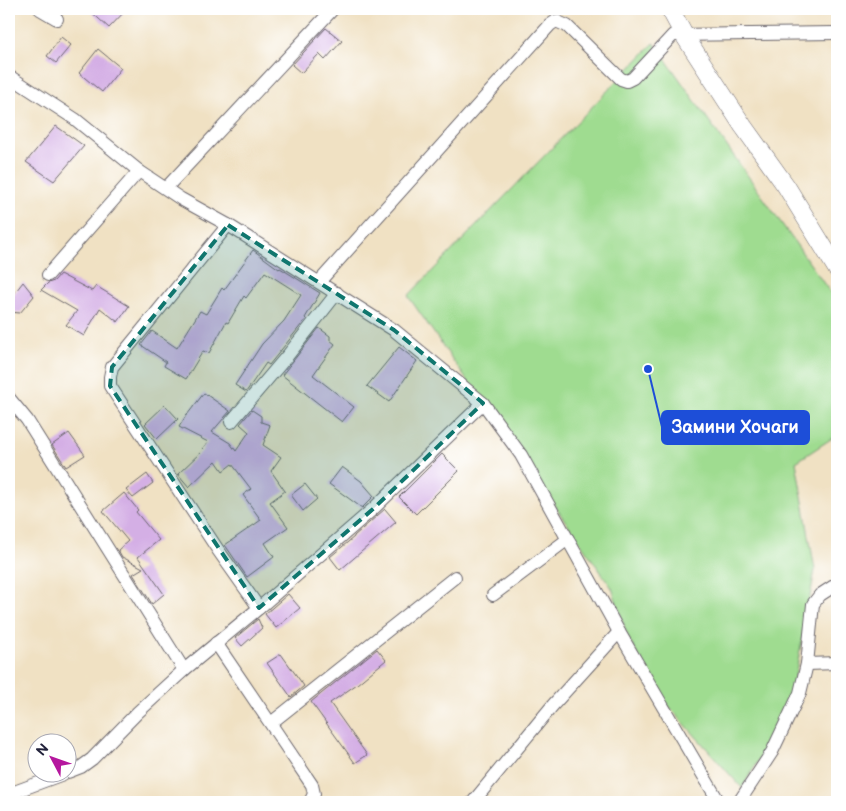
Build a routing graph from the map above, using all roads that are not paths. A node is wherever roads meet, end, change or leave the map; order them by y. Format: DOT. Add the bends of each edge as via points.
graph roads {
  1 [pos="40,9"];
  2 [pos="333,9"];
  3 [pos="670,9"];
  4 [pos="57,19"];
  5 [pos="837,33"];
  6 [pos="684,35"];
  7 [pos="9,76"];
  8 [pos="139,171"];
  9 [pos="166,188"];
  10 [pos="228,225"];
  11 [pos="837,269"];
  12 [pos="48,275"];
  13 [pos="320,282"];
  14 [pos="337,293"];
  15 [pos="9,398"];
  16 [pos="483,403"];
  17 [pos="230,422"];
  18 [pos="568,539"];
  19 [pos="455,578"];
  20 [pos="837,584"];
  21 [pos="493,595"];
  22 [pos="259,608"];
  23 [pos="619,632"];
  24 [pos="216,644"];
  25 [pos="837,663"];
  26 [pos="807,664"];
  27 [pos="184,670"];
  28 [pos="271,723"];
  29 [pos="78,768"];
  30 [pos="36,784"];
  31 [pos="9,794"];
  32 [pos="310,802"];
  33 [pos="473,802"];
  34 [pos="719,802"];
  35 [pos="739,802"];
  1 -- 4 [label="street"];
  2 -- 9 [label="street"];
  3 -- 6 [label="street"];
  5 -- 6 [label="street"];
  6 -- 11 [label="street" via="786,186"];
  6 -- 13 [label="street" via="673,35 634,78 627,81 567,26 556,21 550,25"];
  7 -- 8 [label="street" via="75,119"];
  8 -- 9 [label="street"];
  8 -- 12 [label="street"];
  9 -- 10 [label="street"];
  10 -- 13 [label="street"];
  10 -- 22 [label="street" via="112,367 110,386"];
  13 -- 14 [label="street"];
  14 -- 16 [label="street" via="394,330"];
  14 -- 17 [label="street"];
  15 -- 27 [label="street" via="27,420"];
  16 -- 18 [label="street" via="521,454"];
  16 -- 22 [label="street" via="373,509"];
  18 -- 21 [label="street"];
  18 -- 23 [label="street"];
  19 -- 28 [label="street"];
  20 -- 26 [label="street" via="813,604"];
  22 -- 24 [label="street"];
  23 -- 33 [label="street"];
  23 -- 34 [label="street"];
  24 -- 27 [label="street"];
  24 -- 28 [label="street"];
  25 -- 26 [label="street"];
  26 -- 35 [label="street" via="800,693 772,752"];
  27 -- 29 [label="street" via="92,760"];
  28 -- 32 [label="street" via="312,785 314,794"];
  30 -- 31 [label="street"];
}
